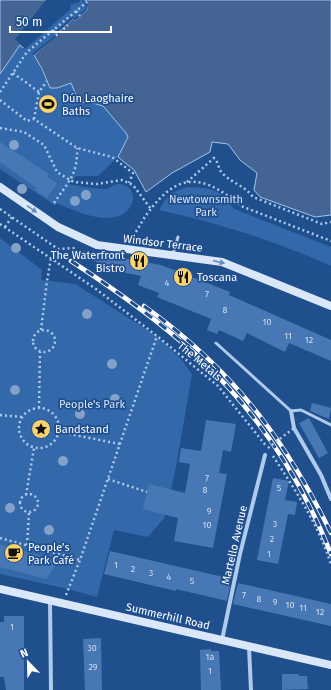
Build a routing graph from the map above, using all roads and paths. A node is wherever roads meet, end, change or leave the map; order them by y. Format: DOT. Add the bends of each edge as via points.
graph roads {
  1 [pos="87,2"];
  2 [pos="76,11"];
  3 [pos="80,16"];
  4 [pos="68,25"];
  5 [pos="53,30"];
  6 [pos="13,73"];
  7 [pos="47,81"];
  8 [pos="0,92"];
  9 [pos="39,92"];
  10 [pos="0,100"];
  11 [pos="34,119"];
  12 [pos="0,128"];
  13 [pos="76,148"];
  14 [pos="70,180"];
  15 [pos="187,182"];
  16 [pos="129,183"];
  17 [pos="0,188"];
  18 [pos="54,203"];
  19 [pos="0,209"];
  20 [pos="151,209"];
  21 [pos="12,217"];
  22 [pos="331,222"];
  23 [pos="0,224"];
  24 [pos="5,227"];
  25 [pos="178,237"];
  26 [pos="331,241"];
  27 [pos="58,249"];
  28 [pos="68,249"];
  29 [pos="125,249"];
  30 [pos="173,254"];
  31 [pos="51,258"];
  32 [pos="55,262"];
  33 [pos="331,306"];
  34 [pos="41,330"];
  35 [pos="157,336"];
  36 [pos="216,343"];
  37 [pos="40,352"];
  38 [pos="38,408"];
  39 [pos="291,411"];
  40 [pos="0,415"];
  41 [pos="22,417"];
  42 [pos="331,425"];
  43 [pos="294,428"];
  44 [pos="59,432"];
  45 [pos="120,444"];
  46 [pos="34,448"];
  47 [pos="268,448"];
  48 [pos="265,455"];
  49 [pos="108,479"];
  50 [pos="147,492"];
  51 [pos="26,495"];
  52 [pos="331,499"];
  53 [pos="30,513"];
  54 [pos="0,538"];
  55 [pos="27,546"];
  56 [pos="80,560"];
  57 [pos="331,565"];
  58 [pos="0,589"];
  59 [pos="50,599"];
  60 [pos="64,603"];
  61 [pos="222,640"];
  62 [pos="249,647"];
  63 [pos="331,665"];
  64 [pos="51,690"];
  65 [pos="251,690"];
  1 -- 2 [label="path"];
  2 -- 3 [label="path"];
  2 -- 5 [label="path"];
  4 -- 5 [label="path" via="57,35"];
  5 -- 6 [label="path" via="27,52"];
  6 -- 8 [label="path"];
  6 -- 9 [label="path"];
  7 -- 9 [label="path"];
  9 -- 11 [label="path"];
  10 -- 11 [label="path" via="27,121"];
  11 -- 13 [label="path"];
  12 -- 14 [label="path" via="24,132 44,145 56,172"];
  13 -- 14 [label="path" via="77,160 74,175"];
  13 -- 16 [label="path" via="112,157 133,173"];
  14 -- 16 [label="path" via="97,184 122,180"];
  14 -- 18 [label="path"];
  15 -- 20 [label="path" via="172,187"];
  15 -- 22 [label="path" via="214,158 221,173 248,190 253,197 322,224"];
  15 -- 26 [label="path" via="201,182 215,187 241,206"];
  16 -- 20 [label="path"];
  17 -- 29 [label="main road, Windsor Terrace, one-way" via="74,235 97,245"];
  19 -- 21 [label="path"];
  20 -- 29 [label="path"];
  21 -- 24 [label="path"];
  21 -- 27 [label="path"];
  23 -- 24 [label="path, The Metals"];
  24 -- 31 [label="path, The Metals"];
  25 -- 30 [label="lane"];
  27 -- 28 [label="path"];
  27 -- 32 [label="path"];
  29 -- 30 [label="main road, Windsor Terrace"];
  30 -- 33 [label="main road, Windsor Terrace, one-way" via="222,262"];
  31 -- 32 [label="path, The Metals"];
  31 -- 34 [label="path"];
  32 -- 35 [label="path, The Metals" via="96,289"];
  34 -- 37 [label="path" via="35,334 32,341 34,348"];
  34 -- 37 [label="path" via="52,333 55,344 51,350"];
  35 -- 45 [label="path"];
  35 -- 47 [label="path, The Metals" via="218,386"];
  36 -- 39 [label="lane"];
  37 -- 38 [label="path"];
  38 -- 41 [label="path" via="26,412"];
  38 -- 44 [label="path" via="52,413 58,421"];
  39 -- 42 [label="lane" via="301,410"];
  39 -- 43 [label="street"];
  40 -- 41 [label="path"];
  41 -- 46 [label="path" via="19,423 20,436"];
  43 -- 47 [label="path, bridge"];
  43 -- 52 [label="street" via="321,475"];
  44 -- 45 [label="path"];
  44 -- 46 [label="path" via="51,445 40,449"];
  45 -- 49 [label="path"];
  46 -- 51 [label="path"];
  47 -- 57 [label="path, The Metals" via="300,498"];
  48 -- 61 [label="street, Martello Avenue"];
  49 -- 50 [label="path"];
  49 -- 56 [label="path"];
  51 -- 53 [label="path" via="20,504 23,510"];
  51 -- 53 [label="path" via="33,495 38,502 37,508"];
  53 -- 55 [label="path"];
  54 -- 55 [label="path"];
  55 -- 56 [label="path"];
  56 -- 60 [label="path"];
  58 -- 59 [label="main road, Summerhill Road"];
  59 -- 60 [label="main road, Summerhill Road"];
  59 -- 64 [label="street"];
  60 -- 61 [label="main road, Summerhill Road"];
  61 -- 62 [label="main road, Summerhill Road"];
  62 -- 63 [label="main road, Summerhill Road"];
  62 -- 65 [label="street"];
}
